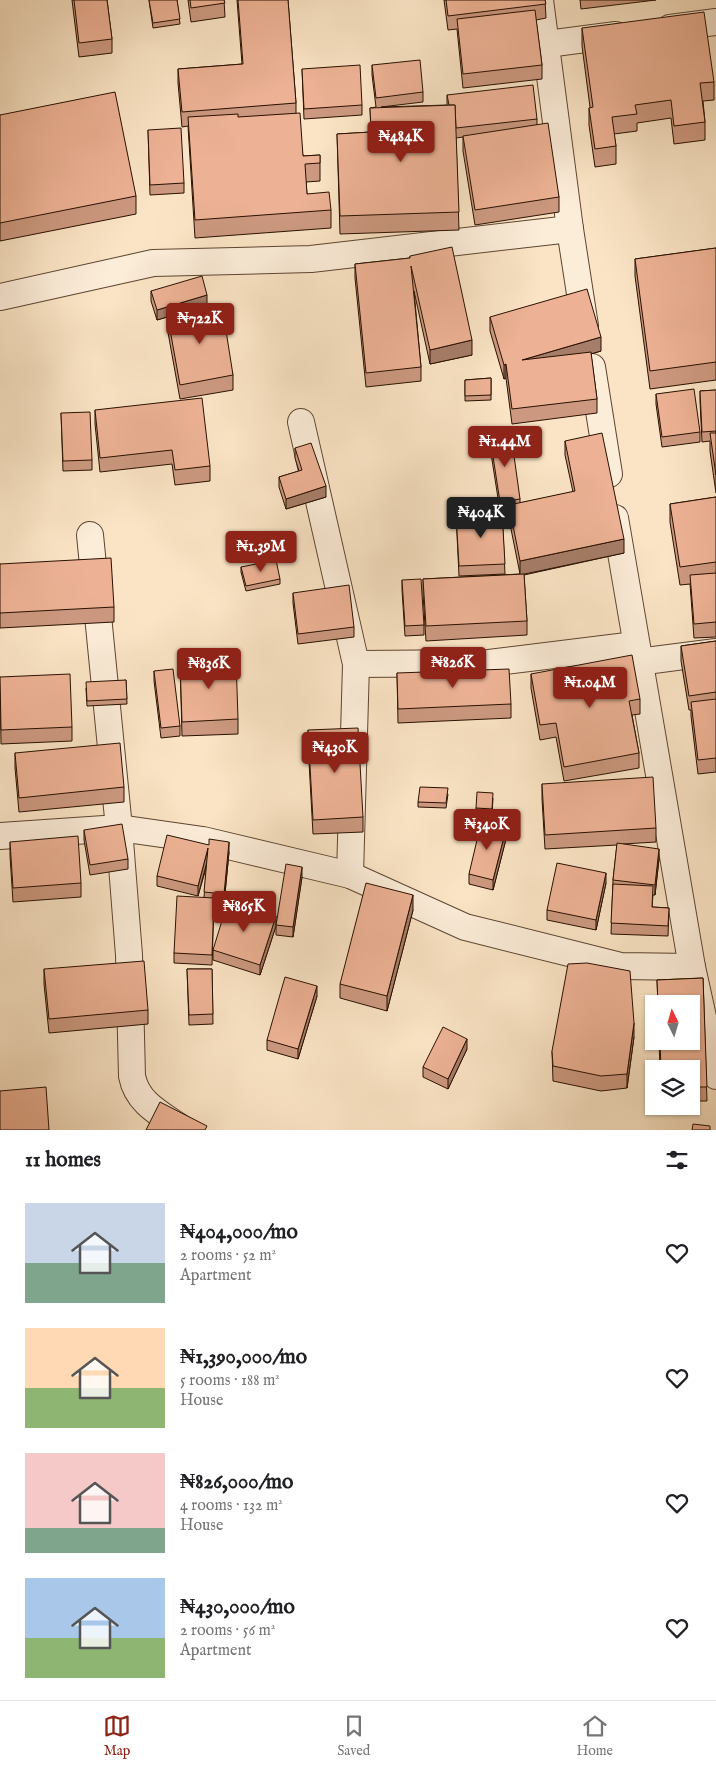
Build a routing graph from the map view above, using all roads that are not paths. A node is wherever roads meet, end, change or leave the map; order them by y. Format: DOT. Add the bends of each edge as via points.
graph roads {
  1 [pos="540,0"];
  2 [pos="716,22"];
  3 [pos="546,44"];
  4 [pos="570,229"];
  5 [pos="0,296"];
  6 [pos="301,422"];
  7 [pos="90,535"];
  8 [pos="716,652"];
  9 [pos="637,653"];
  10 [pos="356,664"];
  11 [pos="119,828"];
  12 [pos="0,836"];
  13 [pos="350,875"];
  14 [pos="692,967"];
  15 [pos="716,1076"];
  16 [pos="184,1130"];
  1 -- 3 [label="street"];
  2 -- 3 [label="street"];
  3 -- 4 [label="street"];
  4 -- 5 [label="street" via="311,259 153,263"];
  4 -- 9 [label="street"];
  6 -- 10 [label="street"];
  7 -- 11 [label="street"];
  8 -- 9 [label="street"];
  9 -- 10 [label="street" via="489,663"];
  9 -- 14 [label="street"];
  10 -- 13 [label="street"];
  11 -- 12 [label="street"];
  11 -- 13 [label="street" via="203,840"];
  11 -- 16 [label="street" via="129,955 134,1090 142,1100"];
  13 -- 14 [label="street" via="465,927 621,966"];
  14 -- 15 [label="street"];
}
